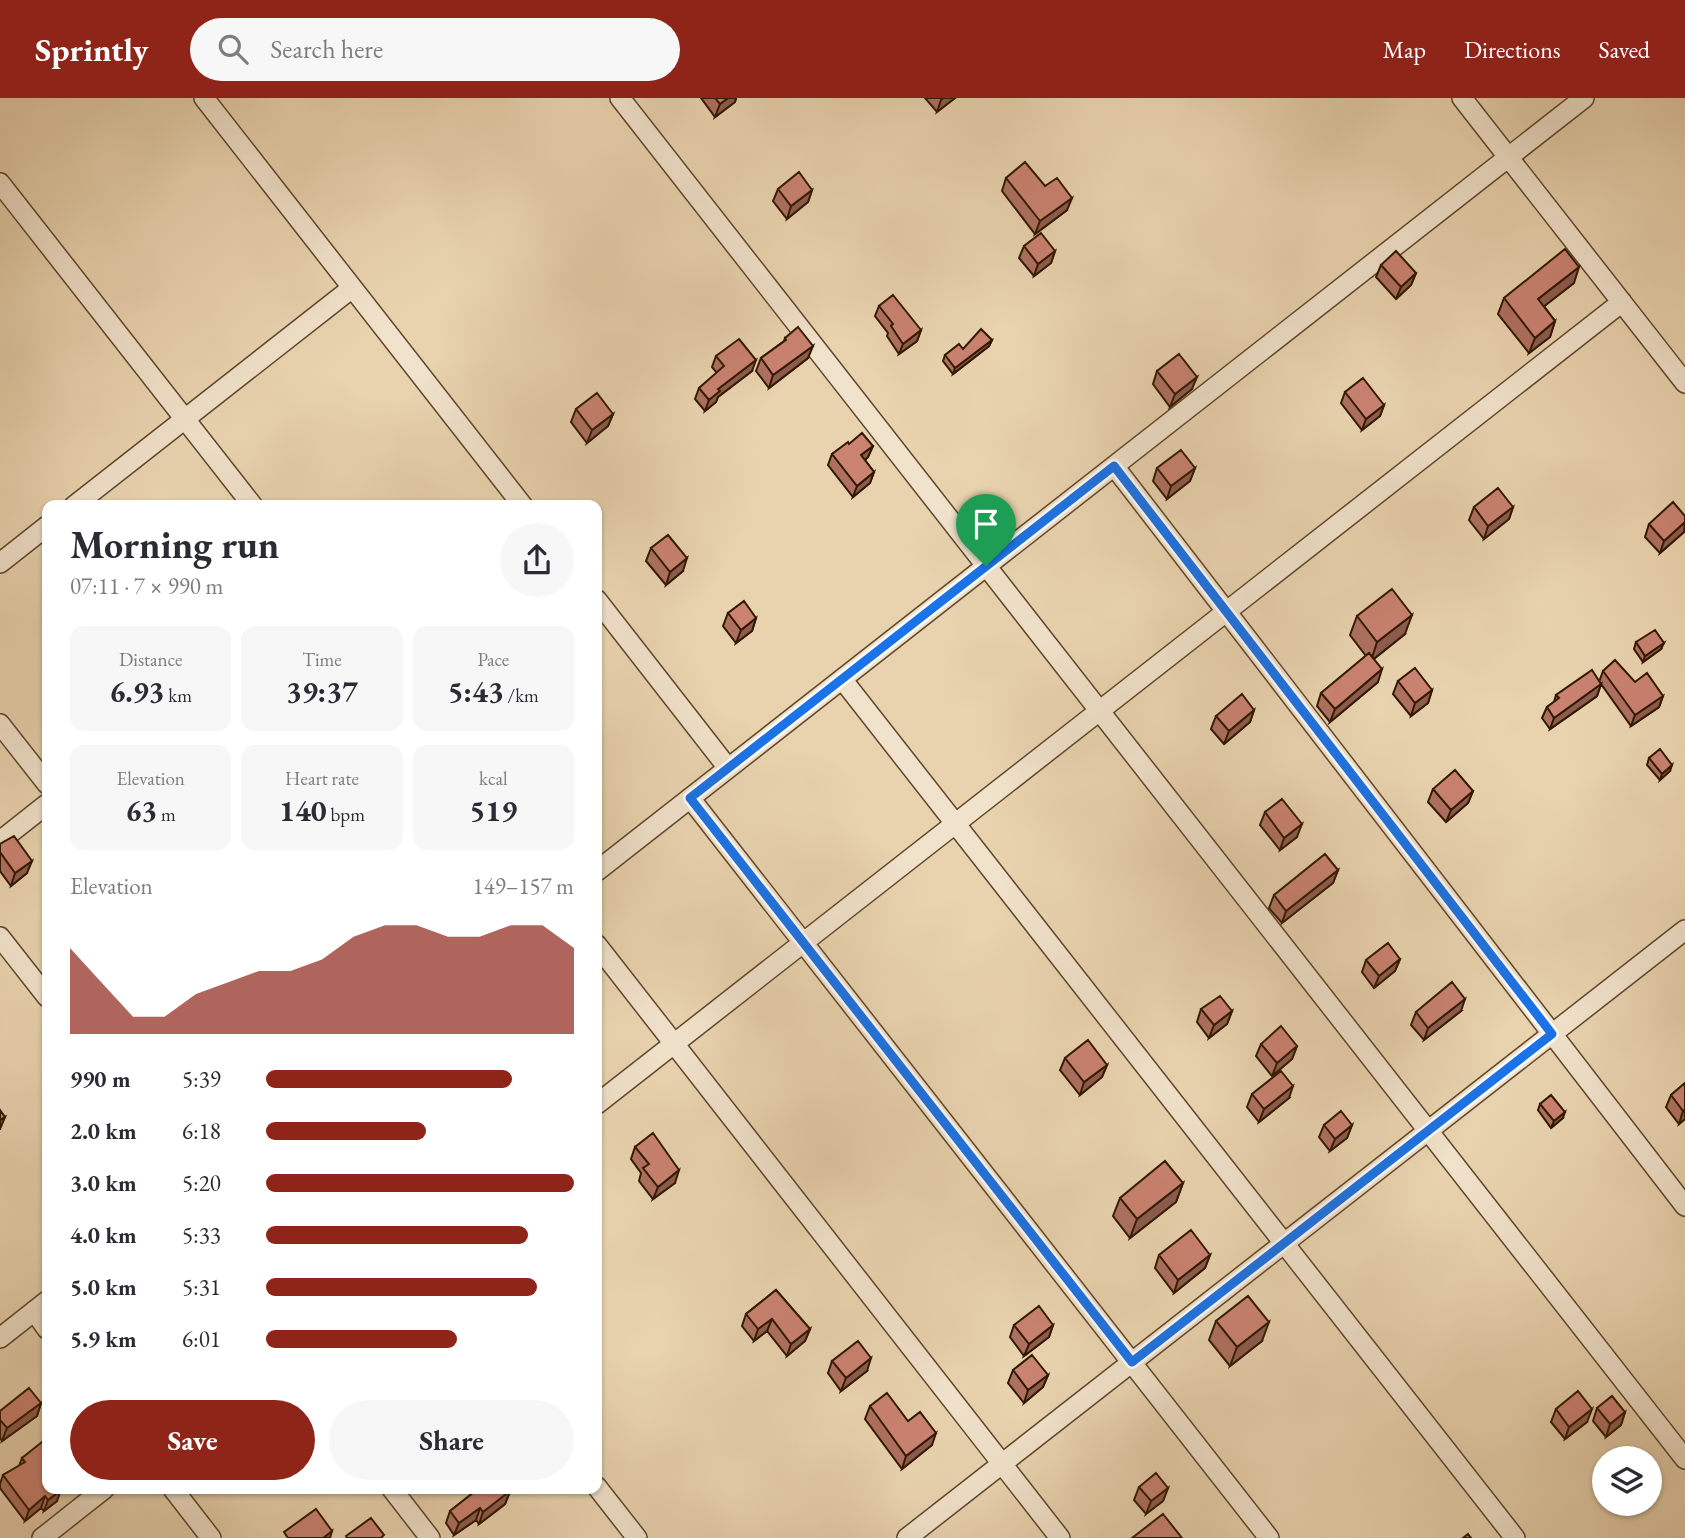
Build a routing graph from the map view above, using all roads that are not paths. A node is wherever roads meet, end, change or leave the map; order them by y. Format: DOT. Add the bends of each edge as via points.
graph roads {
  1 [pos="204,98"];
  2 [pos="620,98"];
  3 [pos="1462,98"];
  4 [pos="1584,98"];
  5 [pos="1509,157"];
  6 [pos="0,183"];
  7 [pos="352,288"];
  8 [pos="1622,302"];
  9 [pos="1685,383"];
  10 [pos="185,419"];
  11 [pos="1114,466"];
  12 [pos="82,500"];
  13 [pos="248,500"];
  14 [pos="518,500"];
  15 [pos="42,530"];
  16 [pos="0,563"];
  17 [pos="986,566"];
  18 [pos="602,606"];
  19 [pos="1226,611"];
  20 [pos="842,679"];
  21 [pos="1100,710"];
  22 [pos="0,724"];
  23 [pos="728,768"];
  24 [pos="42,778"];
  25 [pos="690,798"];
  26 [pos="42,808"];
  27 [pos="956,823"];
  28 [pos="0,841"];
  29 [pos="602,867"];
  30 [pos="1684,931"];
  31 [pos="0,937"];
  32 [pos="803,942"];
  33 [pos="602,951"];
  34 [pos="42,991"];
  35 [pos="1552,1034"];
  36 [pos="674,1044"];
  37 [pos="602,1100"];
  38 [pos="1428,1131"];
  39 [pos="1685,1206"];
  40 [pos="1284,1243"];
  41 [pos="41,1306"];
  42 [pos="0,1338"];
  43 [pos="1132,1362"];
  44 [pos="1685,1459"];
  45 [pos="1002,1464"];
  46 [pos="602,1493"];
  47 [pos="98,1494"];
  48 [pos="177,1494"];
  49 [pos="396,1494"];
  50 [pos="42,1538"];
  51 [pos="211,1538"];
  52 [pos="430,1538"];
  53 [pos="637,1538"];
  54 [pos="907,1538"];
  55 [pos="1060,1538"];
  56 [pos="1269,1538"];
  57 [pos="1514,1538"];
  1 -- 7 [label="street"];
  2 -- 17 [label="street"];
  3 -- 5 [label="street"];
  4 -- 5 [label="street"];
  5 -- 8 [label="street"];
  5 -- 11 [label="street"];
  6 -- 10 [label="street"];
  7 -- 10 [label="street"];
  7 -- 14 [label="street"];
  8 -- 9 [label="street"];
  8 -- 19 [label="street"];
  10 -- 12 [label="street"];
  10 -- 13 [label="street"];
  11 -- 17 [label="street"];
  11 -- 19 [label="street"];
  15 -- 16 [label="street"];
  17 -- 20 [label="street"];
  17 -- 21 [label="street"];
  18 -- 23 [label="street"];
  19 -- 21 [label="street"];
  19 -- 35 [label="street"];
  20 -- 23 [label="street"];
  20 -- 27 [label="street"];
  21 -- 27 [label="street"];
  21 -- 38 [label="street"];
  22 -- 24 [label="street"];
  23 -- 25 [label="street"];
  25 -- 29 [label="street"];
  25 -- 32 [label="street"];
  26 -- 28 [label="street"];
  27 -- 32 [label="street"];
  27 -- 40 [label="street"];
  30 -- 35 [label="street"];
  31 -- 34 [label="street"];
  32 -- 36 [label="street"];
  32 -- 43 [label="street"];
  33 -- 36 [label="street"];
  35 -- 38 [label="street"];
  35 -- 39 [label="street"];
  36 -- 37 [label="street"];
  36 -- 45 [label="street"];
  38 -- 40 [label="street"];
  38 -- 44 [label="street"];
  40 -- 43 [label="street"];
  40 -- 57 [label="street"];
  41 -- 42 [label="street"];
  43 -- 45 [label="street"];
  43 -- 56 [label="street"];
  45 -- 54 [label="street"];
  45 -- 55 [label="street"];
  46 -- 53 [label="street"];
  47 -- 50 [label="street"];
  48 -- 51 [label="street"];
  49 -- 52 [label="street"];
}
